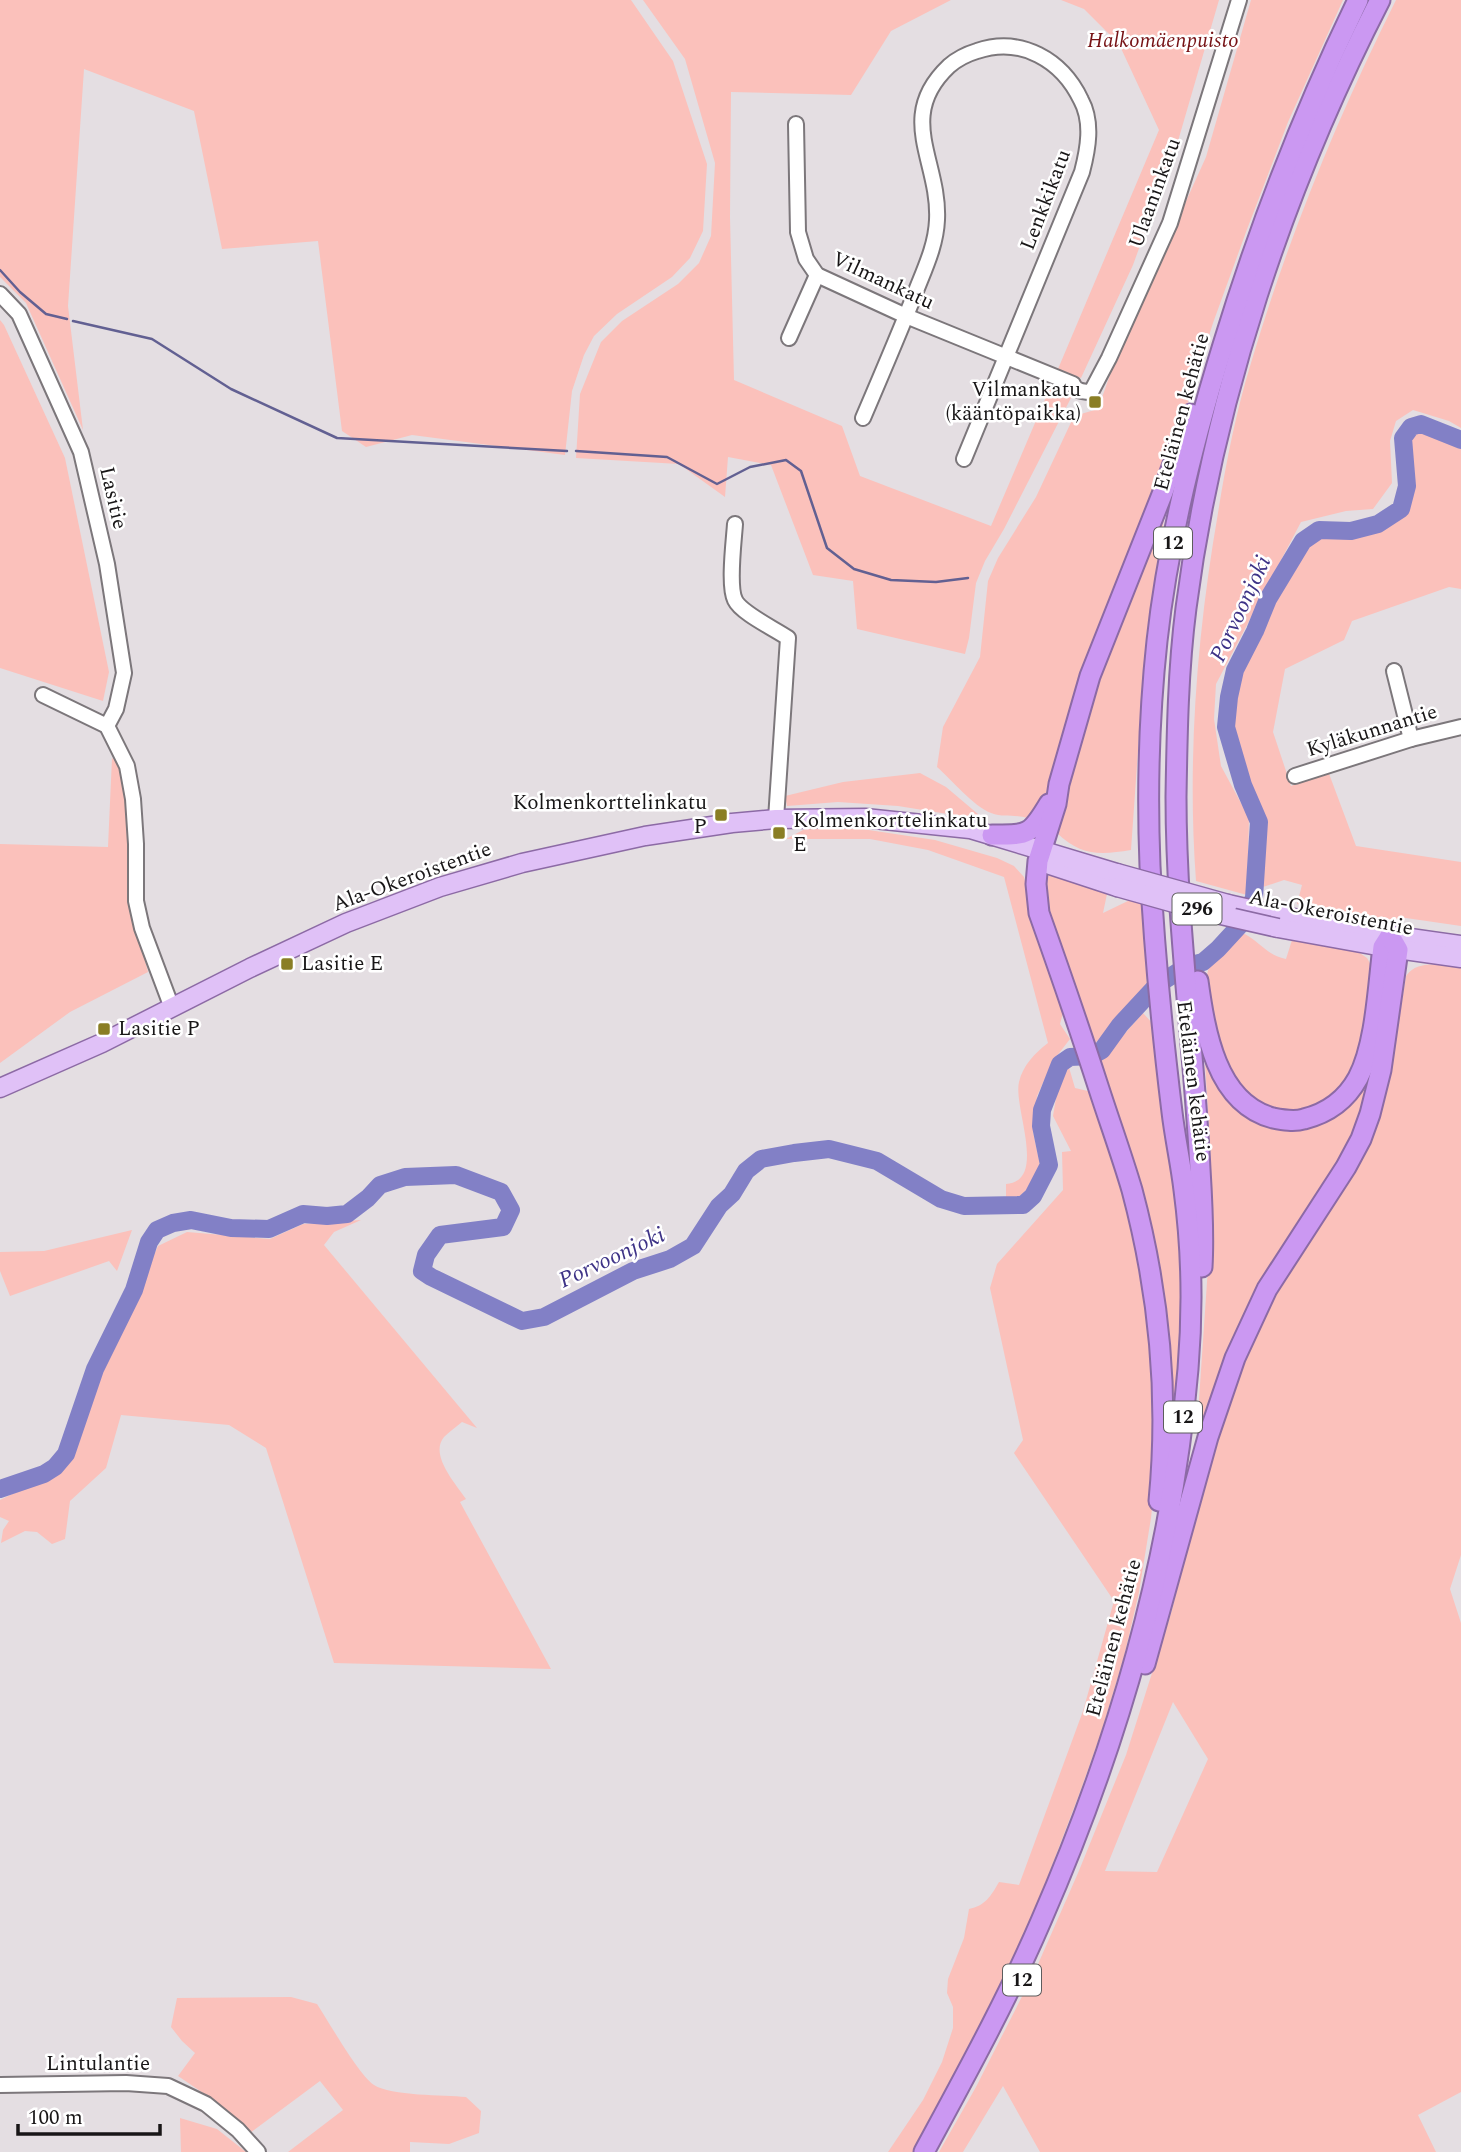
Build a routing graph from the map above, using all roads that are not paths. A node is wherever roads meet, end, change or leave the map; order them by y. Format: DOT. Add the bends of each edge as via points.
graph roads {
  1 [pos="1239,0"];
  2 [pos="1359,0"];
  3 [pos="1380,0"];
  4 [pos="796,124"];
  5 [pos="1290,154"];
  6 [pos="817,275"];
  7 [pos="0,294"];
  8 [pos="906,316"];
  9 [pos="789,338"];
  10 [pos="1006,357"];
  11 [pos="1091,391"];
  12 [pos="863,418"];
  13 [pos="964,459"];
  14 [pos="735,524"];
  15 [pos="1394,671"];
  16 [pos="43,695"];
  17 [pos="107,726"];
  18 [pos="1461,727"];
  19 [pos="1411,739"];
  20 [pos="1295,776"];
  21 [pos="1059,784"];
  22 [pos="776,819"];
  23 [pos="912,823"];
  24 [pos="992,835"];
  25 [pos="1039,856"];
  26 [pos="1390,944"];
  27 [pos="1461,945"];
  28 [pos="1461,958"];
  29 [pos="1194,995"];
  30 [pos="172,1008"];
  31 [pos="0,1088"];
  32 [pos="1121,1720"];
  33 [pos="0,2085"];
  34 [pos="258,2152"];
  35 [pos="924,2152"];
  36 [pos="931,2152"];
  1 -- 11 [label="street, Ulaaninkatu" via="1170,223"];
  2 -- 5 [label="highway, Eteläinen kehätie / 12"];
  3 -- 29 [label="highway, Eteläinen kehätie / 12" via="1303,172 1253,310 1198,528 1180,680 1177,797"];
  4 -- 6 [label="street, Vilmankatu" via="799,232 806,259"];
  5 -- 21 [label="highway" via="1090,676"];
  5 -- 32 [label="highway, Eteläinen kehätie / 12" via="1245,273 1196,439 1157,640 1150,726 1150,862 1161,1014 1185,1194 1191,1327 1168,1515"];
  6 -- 8 [label="street, Vilmankatu"];
  6 -- 9 [label="street"];
  7 -- 17 [label="street, Lasitie" via="19,314 80,452 107,565 124,673"];
  8 -- 10 [label="street, Vilmankatu"];
  8 -- 10 [label="street, Lenkkikatu" via="935,237 936,195 922,108 933,83 967,54 1006,45 1024,48 1064,72 1083,102 1089,135 1082,172"];
  8 -- 12 [label="street, Lenkkikatu"];
  10 -- 11 [label="street, Vilmankatu" via="1083,384"];
  10 -- 13 [label="street, Lenkkikatu"];
  14 -- 22 [label="street" via="734,599 788,638"];
  15 -- 19 [label="street"];
  16 -- 17 [label="street"];
  17 -- 30 [label="street" via="127,766 133,799 136,901 142,928"];
  18 -- 19 [label="street, Kyläkunnantie"];
  19 -- 20 [label="street, Kyläkunnantie"];
  21 -- 24 [label="highway" via="1032,830 1022,835"];
  21 -- 25 [label="highway"];
  22 -- 23 [label="main road, Ala-Okeroistentie" via="837,817"];
  22 -- 30 [label="main road, Ala-Okeroistentie" via="645,836 478,875 346,923"];
  23 -- 24 [label="main road, Ala-Okeroistentie / 296"];
  23 -- 25 [label="main road, Ala-Okeroistentie / 296"];
  24 -- 25 [label="main road, Ala-Okeroistentie / 296"];
  25 -- 26 [label="main road, Ala-Okeroistentie / 296, bridge" via="1199,910"];
  25 -- 32 [label="highway" via="1039,913 1101,1093 1144,1245 1163,1396 1155,1532"];
  26 -- 27 [label="main road, Ala-Okeroistentie / 296"];
  26 -- 28 [label="main road, Ala-Okeroistentie / 296"];
  26 -- 29 [label="highway" via="1366,1058 1357,1079 1332,1108 1300,1121 1265,1116 1230,1090"];
  26 -- 32 [label="highway" via="1381,1070 1370,1114 1346,1167 1267,1289 1235,1358 1208,1437 1152,1643"];
  29 -- 32 [label="highway, Eteläinen kehätie / 12" via="1203,1249 1196,1363 1183,1473 1158,1598"];
  30 -- 31 [label="main road, Ala-Okeroistentie"];
  32 -- 35 [label="highway, Eteläinen kehätie / 12" via="1039,1926"];
  32 -- 36 [label="highway, Eteläinen kehätie / 12" via="1098,1801 1046,1928 981,2063"];
  33 -- 34 [label="street, Lintulantie" via="168,2086 206,2104"];
}
